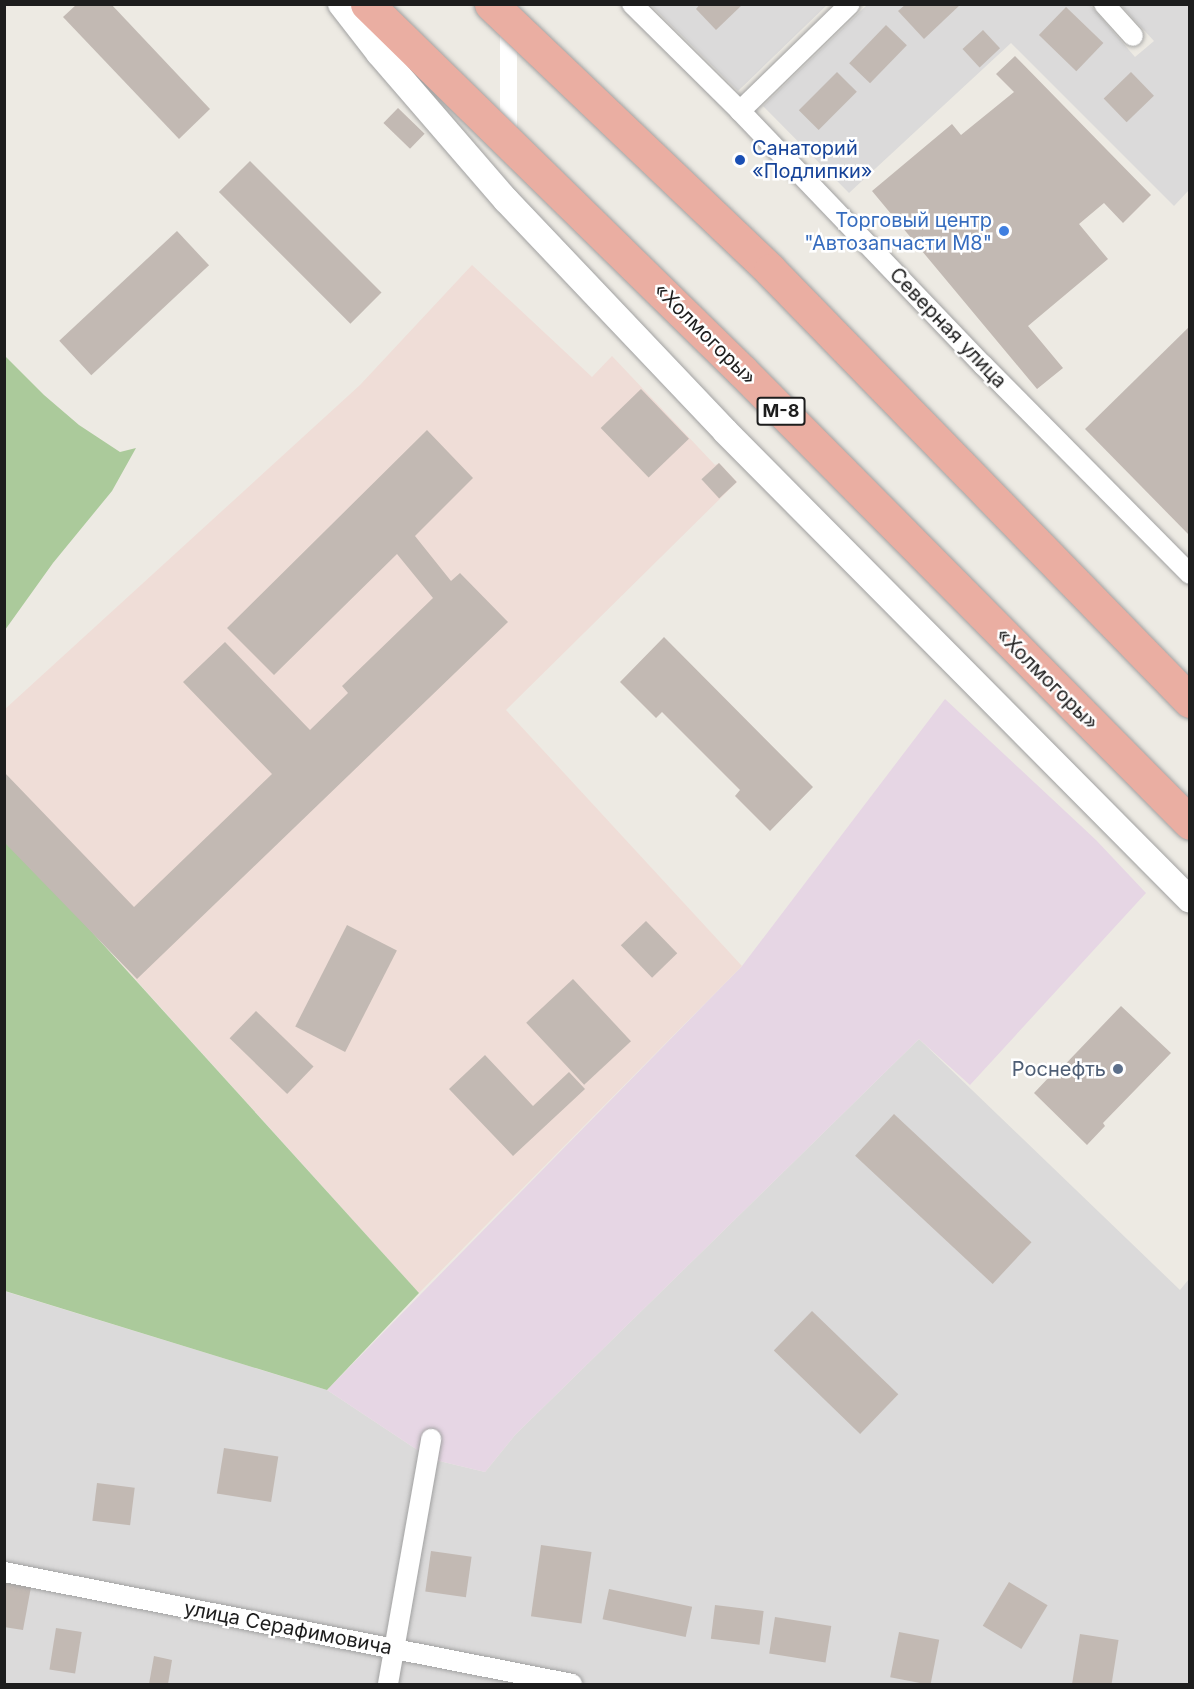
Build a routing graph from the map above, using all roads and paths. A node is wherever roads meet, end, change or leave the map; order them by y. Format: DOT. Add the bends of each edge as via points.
graph roads {
  1 [pos="341,4"];
  2 [pos="367,4"];
  3 [pos="491,4"];
  4 [pos="632,4"];
  5 [pos="850,4"];
  6 [pos="1104,4"];
  7 [pos="1133,36"];
  8 [pos="740,111"];
  9 [pos="1190,574"];
  10 [pos="1190,701"];
  11 [pos="1190,823"];
  12 [pos="1190,900"];
  13 [pos="431,1439"];
  14 [pos="4,1572"];
  15 [pos="395,1649"];
  16 [pos="388,1684"];
  17 [pos="572,1684"];
  1 -- 12 [label="street" via="506,200 692,397"];
  2 -- 11 [label="highway, «Холмогоры» / М-8" via="725,354"];
  3 -- 10 [label="highway" via="771,270"];
  4 -- 8 [label="street, Северная улица"];
  5 -- 8 [label="street"];
  6 -- 7 [label="street"];
  8 -- 9 [label="street, Северная улица"];
  13 -- 15 [label="street"];
  14 -- 15 [label="street, улица Серафимовича"];
  15 -- 16 [label="street"];
  15 -- 17 [label="street, улица Серафимовича"];
}
